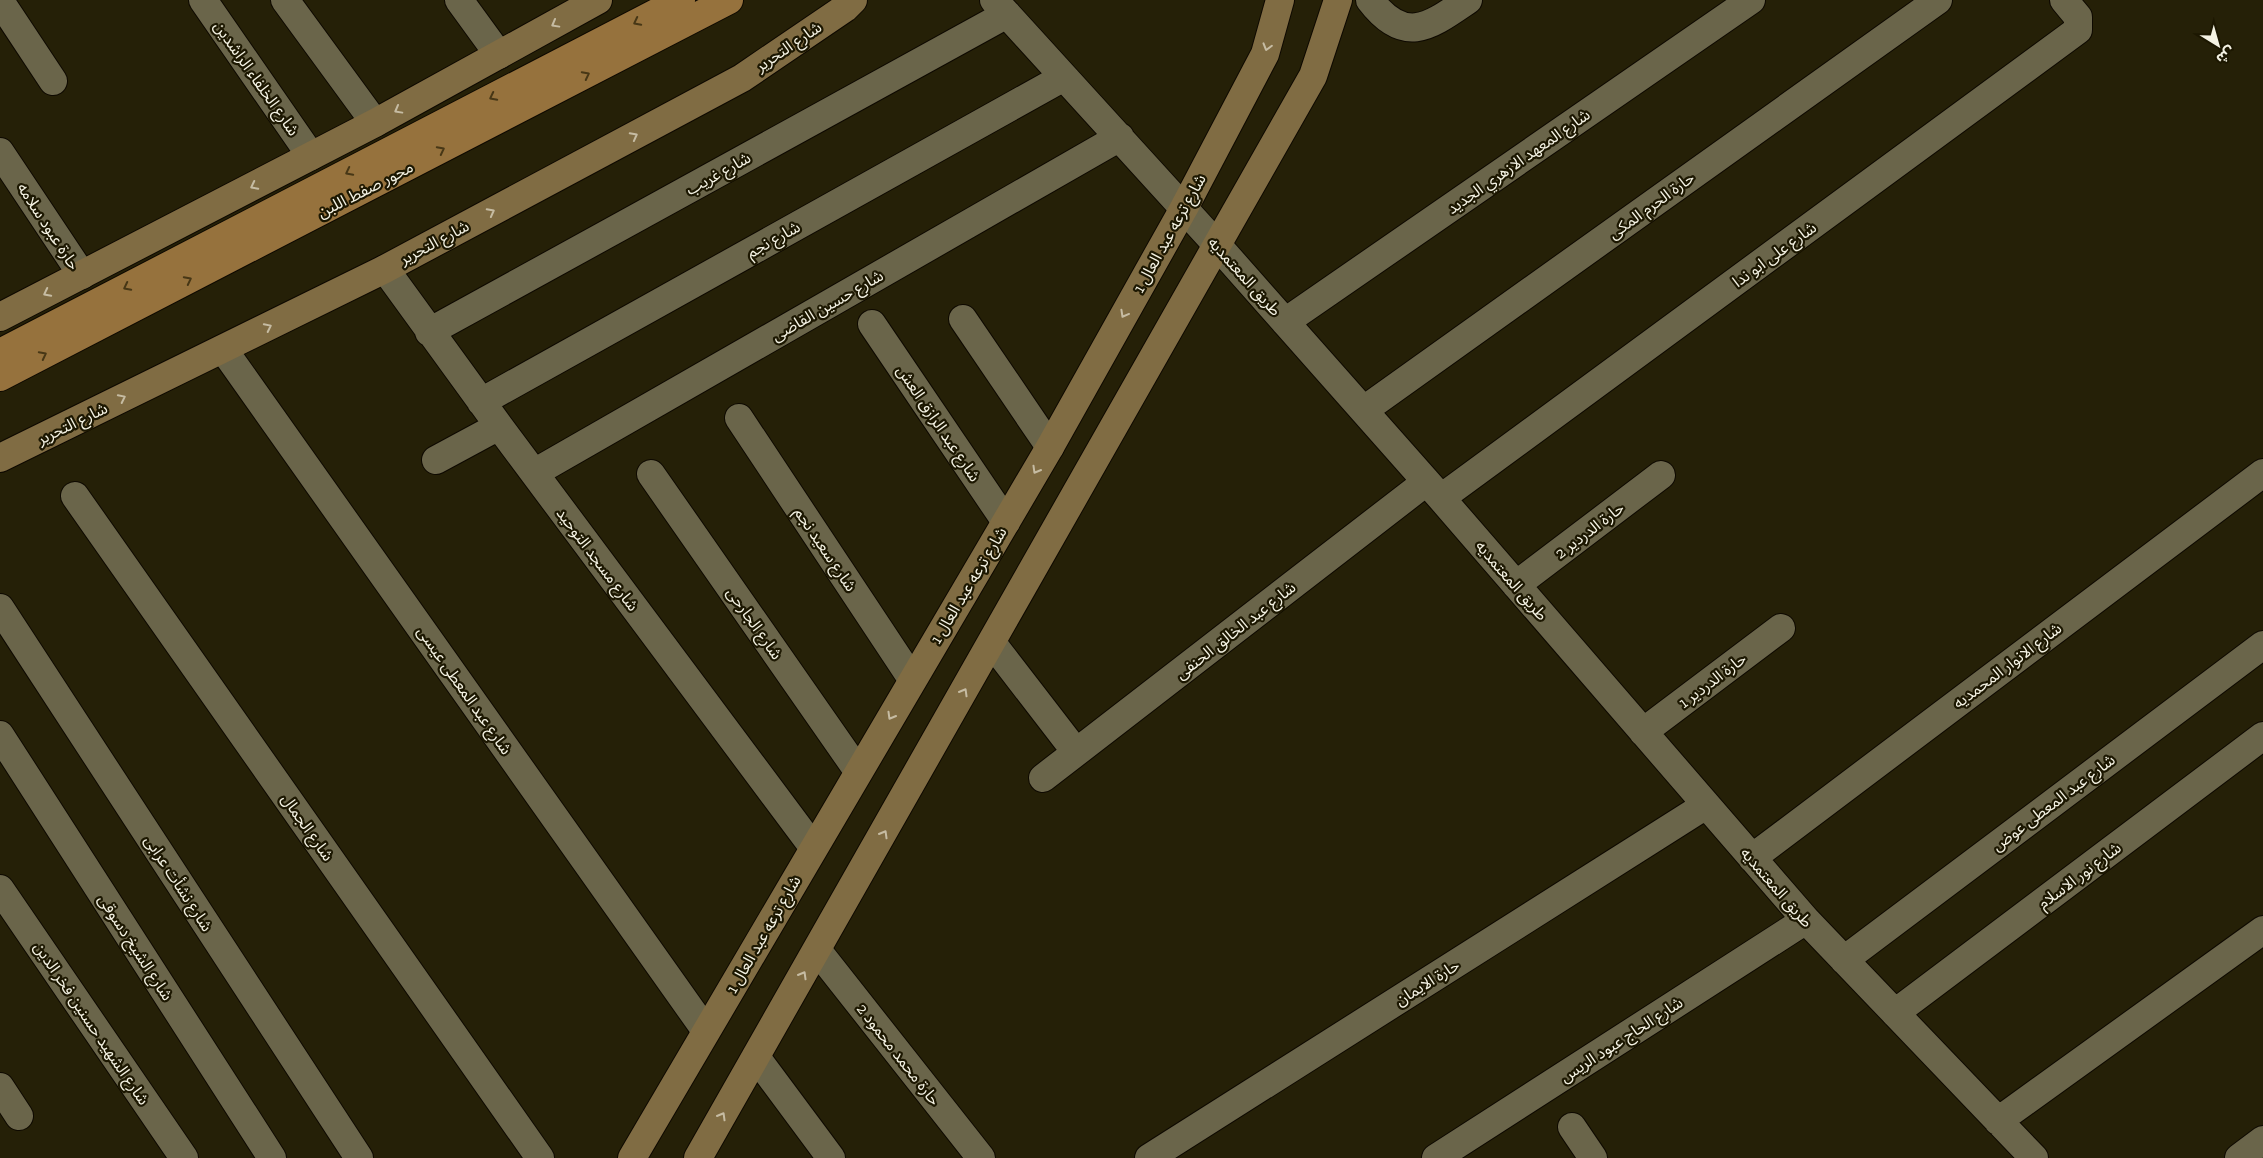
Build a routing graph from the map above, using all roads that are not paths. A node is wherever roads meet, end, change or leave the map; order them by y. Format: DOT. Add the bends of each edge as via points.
graph roads {
  1 [pos="203,0"];
  2 [pos="285,0"];
  3 [pos="459,0"];
  4 [pos="598,0"];
  5 [pos="681,0"];
  6 [pos="729,0"];
  7 [pos="853,0"];
  8 [pos="1280,0"];
  9 [pos="1338,0"];
  10 [pos="1370,0"];
  11 [pos="1468,0"];
  12 [pos="1751,0"];
  13 [pos="1938,0"];
  14 [pos="2064,0"];
  15 [pos="0,1"];
  16 [pos="1000,7"];
  17 [pos="499,55"];
  18 [pos="1064,77"];
  19 [pos="53,81"];
  20 [pos="375,123"];
  21 [pos="1120,137"];
  22 [pos="0,152"];
  23 [pos="311,156"];
  24 [pos="1184,208"];
  25 [pos="1218,246"];
  26 [pos="385,269"];
  27 [pos="82,275"];
  28 [pos="0,317"];
  29 [pos="963,319"];
  30 [pos="1285,322"];
  31 [pos="872,324"];
  32 [pos="429,332"];
  33 [pos="223,349"];
  34 [pos="0,353"];
  35 [pos="0,377"];
  36 [pos="481,402"];
  37 [pos="1364,410"];
  38 [pos="739,418"];
  39 [pos="498,426"];
  40 [pos="1050,447"];
  41 [pos="0,458"];
  42 [pos="436,460"];
  43 [pos="534,473"];
  44 [pos="2263,473"];
  45 [pos="651,474"];
  46 [pos="1661,475"];
  47 [pos="1434,490"];
  48 [pos="76,496"];
  49 [pos="1006,522"];
  50 [pos="1516,584"];
  51 [pos="0,608"];
  52 [pos="1781,628"];
  53 [pos="992,643"];
  54 [pos="2263,644"];
  55 [pos="912,679"];
  56 [pos="1643,732"];
  57 [pos="0,735"];
  58 [pos="2263,736"];
  59 [pos="1076,752"];
  60 [pos="858,771"];
  61 [pos="1043,778"];
  62 [pos="1706,805"];
  63 [pos="813,847"];
  64 [pos="1752,858"];
  65 [pos="0,889"];
  66 [pos="1806,920"];
  67 [pos="2263,930"];
  68 [pos="817,950"];
  69 [pos="1844,960"];
  70 [pos="1895,1013"];
  71 [pos="706,1031"];
  72 [pos="756,1057"];
  73 [pos="0,1087"];
  74 [pos="19,1116"];
  75 [pos="1998,1121"];
  76 [pos="1572,1127"];
  77 [pos="2263,1140"];
  78 [pos="184,1158"];
  79 [pos="272,1158"];
  80 [pos="359,1158"];
  81 [pos="540,1158"];
  82 [pos="632,1158"];
  83 [pos="698,1158"];
  84 [pos="831,1158"];
  85 [pos="981,1158"];
  86 [pos="1149,1158"];
  87 [pos="1436,1158"];
  88 [pos="1593,1158"];
  89 [pos="2034,1158"];
  90 [pos="2239,1158"];
  1 -- 23 [label="street, شارع الخلفاء الراشدين"];
  2 -- 20 [label="street"];
  3 -- 17 [label="street"];
  4 -- 17 [label="street, one-way"];
  5 -- 34 [label="main road, محور صفط اللبن, one-way"];
  35 -- 6 [label="main road, محور صفط اللبن, one-way"];
  26 -- 7 [label="street, شارع التحرير, one-way" via="742,78"];
  8 -- 24 [label="street, شارع ترعه عبد العال 1, one-way" via="1265,54"];
  9 -- 25 [label="street" via="1313,76"];
  10 -- 11 [label="street" via="1381,14 1406,28 1433,24"];
  12 -- 30 [label="street, شارع المعهد الازهري الجديد"];
  13 -- 37 [label="street, حارة الحرم المكى"];
  14 -- 47 [label="street, شارع على ابو ندا" via="2078,17 2078,30"];
  15 -- 19 [label="street"];
  16 -- 18 [label="street, طريق المعتمديه"];
  16 -- 32 [label="street, شارع غريب"];
  17 -- 20 [label="street, one-way"];
  18 -- 21 [label="street, طريق المعتمديه"];
  18 -- 36 [label="street, شارع نجم"];
  20 -- 23 [label="street"];
  21 -- 24 [label="street, طريق المعتمديه"];
  21 -- 43 [label="street, شارع حسين القاضى"];
  22 -- 27 [label="street, حارة عبود سلامه"];
  23 -- 27 [label="street, one-way"];
  24 -- 25 [label="street, طريق المعتمديه"];
  24 -- 40 [label="street, شارع ترعه عبد العال 1, one-way"];
  25 -- 30 [label="street, طريق المعتمديه"];
  25 -- 53 [label="street"];
  26 -- 32 [label="street, شارع مسجد التوحيد"];
  33 -- 26 [label="street, شارع التحرير, one-way"];
  27 -- 28 [label="street, one-way"];
  29 -- 40 [label="street"];
  30 -- 37 [label="street, طريق المعتمديه"];
  31 -- 49 [label="street, شارع عبد الرازق العش"];
  32 -- 36 [label="street, شارع مسجد التوحيد"];
  41 -- 33 [label="street, شارع التحرير, one-way"];
  33 -- 71 [label="street, شارع عبد المعطى عيسى"];
  36 -- 39 [label="street, شارع مسجد التوحيد"];
  37 -- 47 [label="street, طريق المعتمديه"];
  38 -- 55 [label="street, شارع سعيد نجم"];
  39 -- 42 [label="street"];
  39 -- 43 [label="street, شارع مسجد التوحيد"];
  40 -- 49 [label="street, شارع ترعه عبد العال 1, one-way"];
  43 -- 63 [label="street, شارع مسجد التوحيد"];
  44 -- 64 [label="street, شارع الانوار المحمديه"];
  45 -- 60 [label="street, شارع الجارحى"];
  46 -- 50 [label="street, حارة الدردير 2"];
  47 -- 50 [label="street, طريق المعتمديه"];
  47 -- 59 [label="street, شارع عبد الخالق الحنفى"];
  48 -- 81 [label="street, شارع الجمال"];
  49 -- 55 [label="street, شارع ترعه عبد العال 1"];
  50 -- 56 [label="street, طريق المعتمديه"];
  51 -- 80 [label="street, شارع نشأت عرابى"];
  52 -- 56 [label="street, حارة الدردير 1"];
  53 -- 59 [label="street"];
  68 -- 53 [label="street, one-way"];
  54 -- 69 [label="street, شارع عبد المعطى عوض"];
  55 -- 60 [label="street, شارع ترعه عبد العال 1, one-way"];
  56 -- 62 [label="street, طريق المعتمديه"];
  57 -- 79 [label="street, شارع الشيخ دسوقى"];
  58 -- 70 [label="street, شارع نور الاسلام"];
  59 -- 61 [label="street, شارع عبد الخالق الحنفى"];
  60 -- 63 [label="street, شارع ترعه عبد العال 1"];
  62 -- 64 [label="street, طريق المعتمديه"];
  62 -- 86 [label="street, حارة الايمان"];
  63 -- 71 [label="street, شارع ترعه عبد العال 1"];
  64 -- 66 [label="street, طريق المعتمديه"];
  65 -- 78 [label="street, شارع الشهيد حسنين فخر الدين"];
  66 -- 69 [label="street, طريق المعتمديه"];
  66 -- 87 [label="street, شارع الحاج عبود الريس"];
  67 -- 75 [label="street"];
  72 -- 68 [label="street, one-way"];
  68 -- 85 [label="street, حارة محمد محمود 2"];
  69 -- 70 [label="street, طريق المعتمديه"];
  70 -- 75 [label="street, طريق المعتمديه"];
  71 -- 82 [label="street, شارع ترعه عبد العال 1"];
  83 -- 72 [label="street, one-way"];
  72 -- 84 [label="street"];
  73 -- 74 [label="street"];
  75 -- 89 [label="street, طريق المعتمديه"];
  76 -- 88 [label="street"];
  77 -- 90 [label="street"];
}
